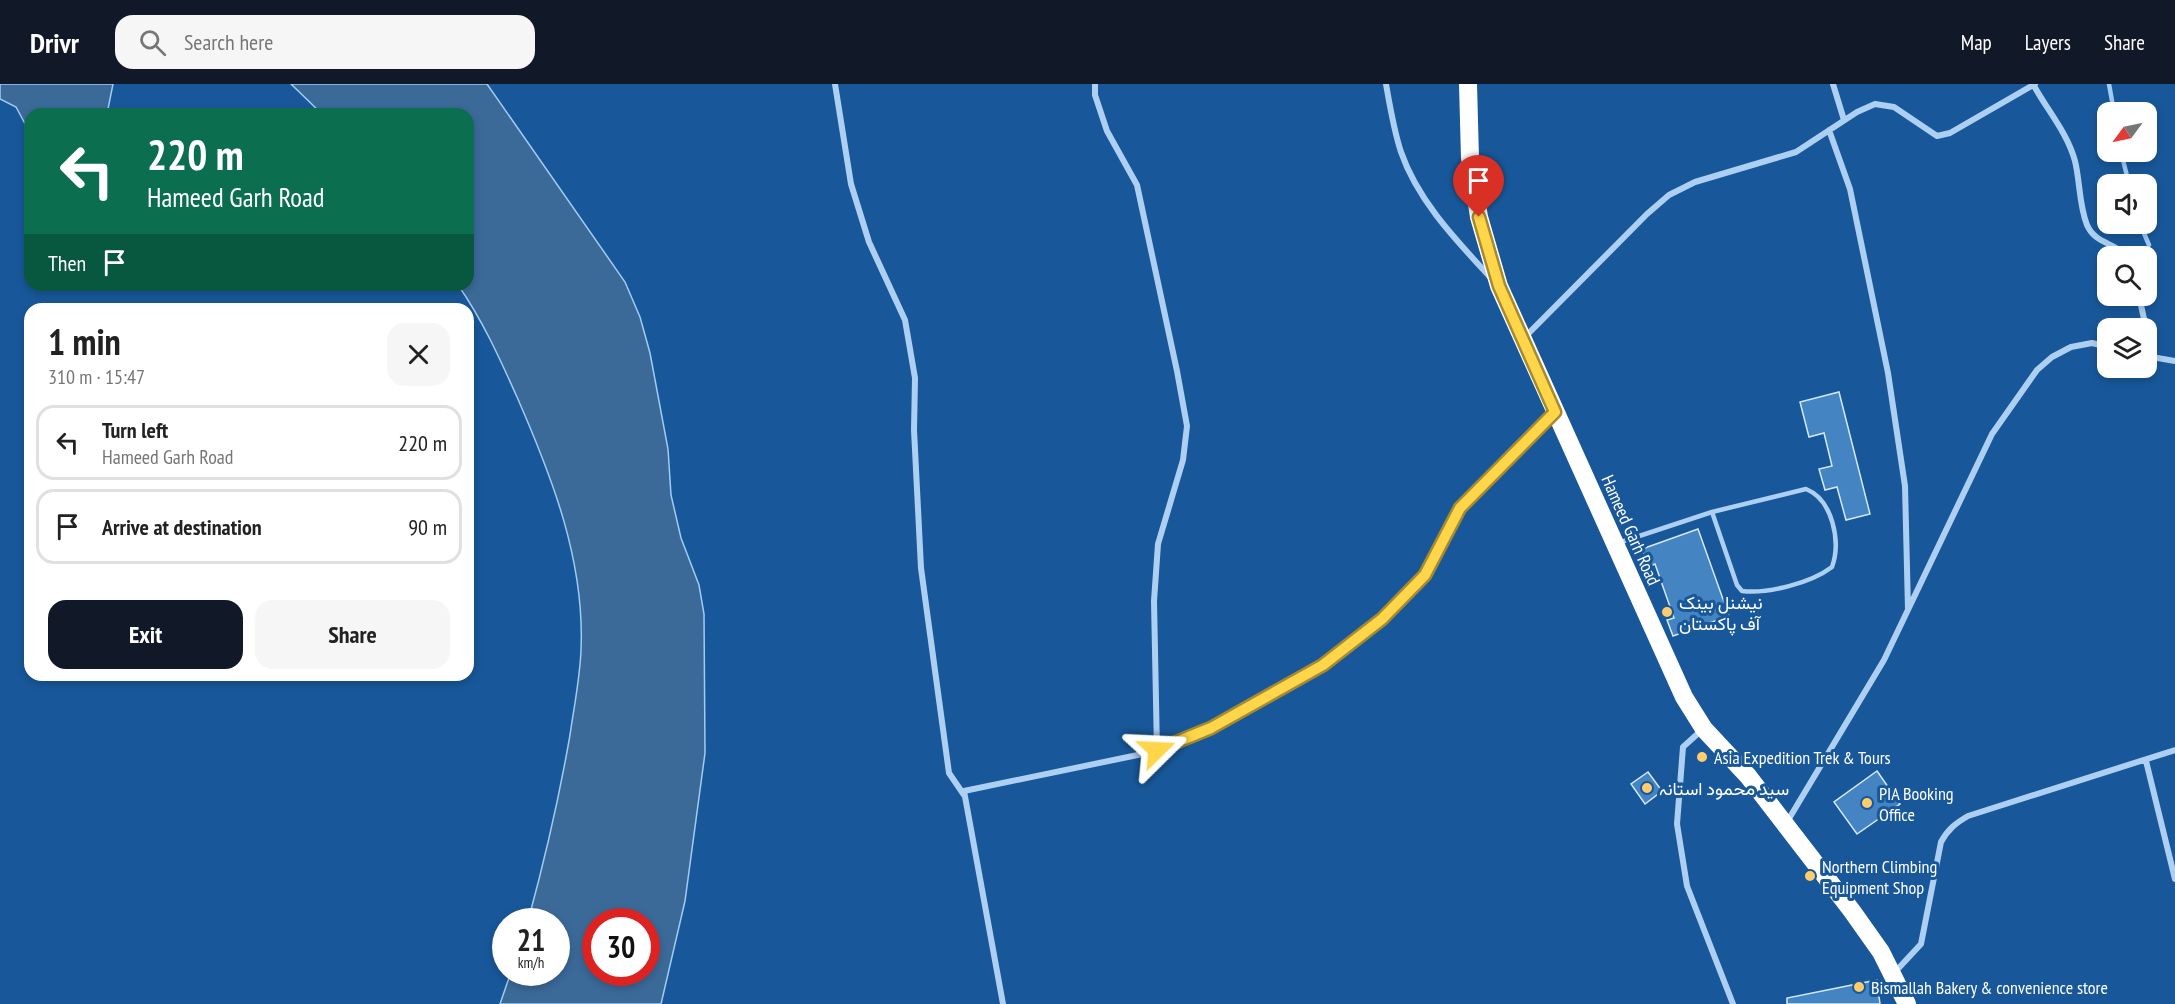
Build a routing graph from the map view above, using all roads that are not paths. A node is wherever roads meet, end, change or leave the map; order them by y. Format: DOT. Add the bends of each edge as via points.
graph roads {
  1 [pos="835,84"];
  2 [pos="1095,84"];
  3 [pos="1386,84"];
  4 [pos="1468,84"];
  5 [pos="1833,84"];
  6 [pos="2034,84"];
  7 [pos="1844,120"];
  8 [pos="1829,130"];
  9 [pos="2111,246"];
  10 [pos="1499,286"];
  11 [pos="1523,340"];
  12 [pos="2097,344"];
  13 [pos="2157,358"];
  14 [pos="2175,361"];
  15 [pos="1555,412"];
  16 [pos="1712,512"];
  17 [pos="1615,544"];
  18 [pos="1908,610"];
  19 [pos="1704,729"];
  20 [pos="1157,750"];
  21 [pos="2175,750"];
  22 [pos="2145,761"];
  23 [pos="965,795"];
  24 [pos="1785,826"];
  25 [pos="2175,879"];
  26 [pos="1893,973"];
  27 [pos="1003,1004"];
  28 [pos="1733,1004"];
  29 [pos="1907,1004"];
  1 -- 23 [label="street" via="852,184 868,242 906,320 915,378 921,568 949,773"];
  2 -- 20 [label="street" via="1107,130 1137,185 1187,426 1183,460 1157,556"];
  3 -- 10 [label="street" via="1401,153 1419,191 1449,232"];
  4 -- 10 [label="highway, Hameed Garh Road" via="1470,158 1479,217"];
  5 -- 7 [label="street"];
  6 -- 7 [label="street" via="1950,133 1937,136 1894,107 1875,104"];
  6 -- 9 [label="street" via="2065,134 2075,160 2087,225 2099,241"];
  7 -- 8 [label="street"];
  8 -- 11 [label="street" via="1796,152 1695,182 1669,195"];
  8 -- 18 [label="street" via="1850,189 1888,373 1905,486"];
  10 -- 11 [label="highway, Hameed Garh Road"];
  11 -- 15 [label="highway, Hameed Garh Road"];
  12 -- 18 [label="street" via="2071,346 2037,370 1992,434"];
  13 -- 14 [label="street"];
  15 -- 17 [label="highway, Hameed Garh Road"];
  15 -- 20 [label="street" via="1466,501 1425,575 1393,610 1323,665 1211,728"];
  16 -- 16 [label="lane" via="1792,490 1816,493 1826,506 1835,540 1832,567 1811,578 1742,591"];
  16 -- 17 [label="lane"];
  17 -- 19 [label="highway, Hameed Garh Road" via="1684,697"];
  18 -- 24 [label="street" via="1884,660"];
  19 -- 24 [label="highway, Hameed Garh Road" via="1748,776"];
  19 -- 28 [label="street" via="1683,747 1677,824 1687,886"];
  20 -- 23 [label="street" via="964,791"];
  21 -- 22 [label="street"];
  22 -- 25 [label="street"];
  22 -- 26 [label="street" via="1968,816 1947,830 1941,842 1921,944"];
  23 -- 27 [label="street"];
  24 -- 26 [label="highway, Hameed Garh Road" via="1852,911"];
  26 -- 29 [label="highway, Hameed Garh Road"];
}
